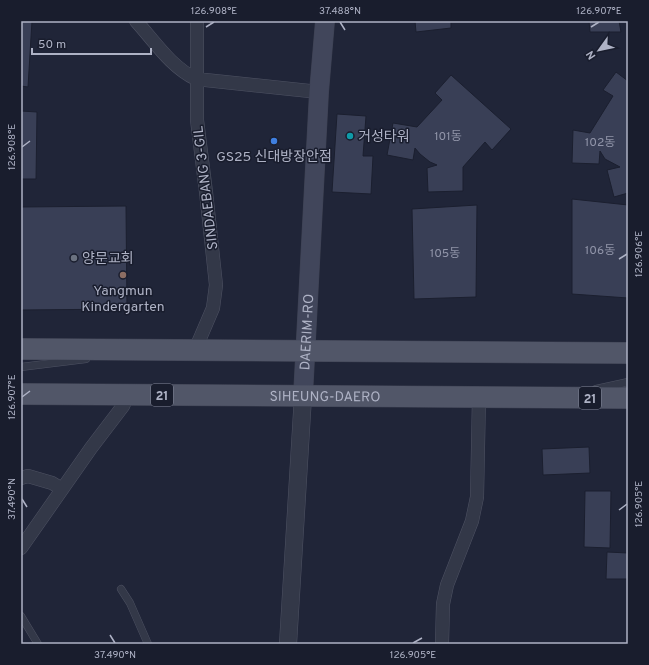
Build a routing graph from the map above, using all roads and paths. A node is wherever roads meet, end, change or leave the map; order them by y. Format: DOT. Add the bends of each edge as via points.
graph roads {
  1 [pos="136,21"];
  2 [pos="197,21"];
  3 [pos="325,21"];
  4 [pos="196,79"];
  5 [pos="320,92"];
  6 [pos="21,349"];
  7 [pos="156,350"];
  8 [pos="195,350"];
  9 [pos="306,351"];
  10 [pos="628,353"];
  11 [pos="100,357"];
  12 [pos="92,358"];
  13 [pos="21,367"];
  14 [pos="628,382"];
  15 [pos="21,394"];
  16 [pos="128,395"];
  17 [pos="303,396"];
  18 [pos="479,397"];
  19 [pos="553,398"];
  20 [pos="628,398"];
  21 [pos="21,478"];
  22 [pos="62,489"];
  23 [pos="21,548"];
  24 [pos="120,589"];
  25 [pos="21,616"];
  26 [pos="38,644"];
  27 [pos="148,644"];
  28 [pos="288,644"];
  29 [pos="442,644"];
  1 -- 4 [label="street" via="174,65"];
  2 -- 4 [label="street, SINDAEBANG 3-GIL"];
  3 -- 5 [label="main road, DAERIM-RO"];
  4 -- 5 [label="street"];
  4 -- 8 [label="street, SINDAEBANG 3-GIL" via="197,120 216,285 213,308"];
  5 -- 9 [label="main road, DAERIM-RO"];
  6 -- 7 [label="main road"];
  7 -- 8 [label="main road"];
  7 -- 11 [label="lane"];
  8 -- 9 [label="main road"];
  9 -- 10 [label="main road"];
  9 -- 17 [label="main road, DAERIM-RO"];
  12 -- 13 [label="lane"];
  14 -- 19 [label="lane"];
  15 -- 16 [label="main road, SIHEUNG-DAERO / 21"];
  16 -- 17 [label="main road, SIHEUNG-DAERO / 21"];
  16 -- 22 [label="street" via="123,406"];
  17 -- 18 [label="main road, SIHEUNG-DAERO / 21"];
  17 -- 28 [label="street, DAERIM-RO"];
  18 -- 19 [label="main road, SIHEUNG-DAERO / 21"];
  18 -- 29 [label="street" via="477,497 472,521 447,585 443,604"];
  19 -- 20 [label="main road, SIHEUNG-DAERO / 21"];
  21 -- 22 [label="street" via="28,476 52,483"];
  22 -- 23 [label="street"];
  24 -- 27 [label="lane" via="130,603"];
  25 -- 26 [label="lane"];
}
